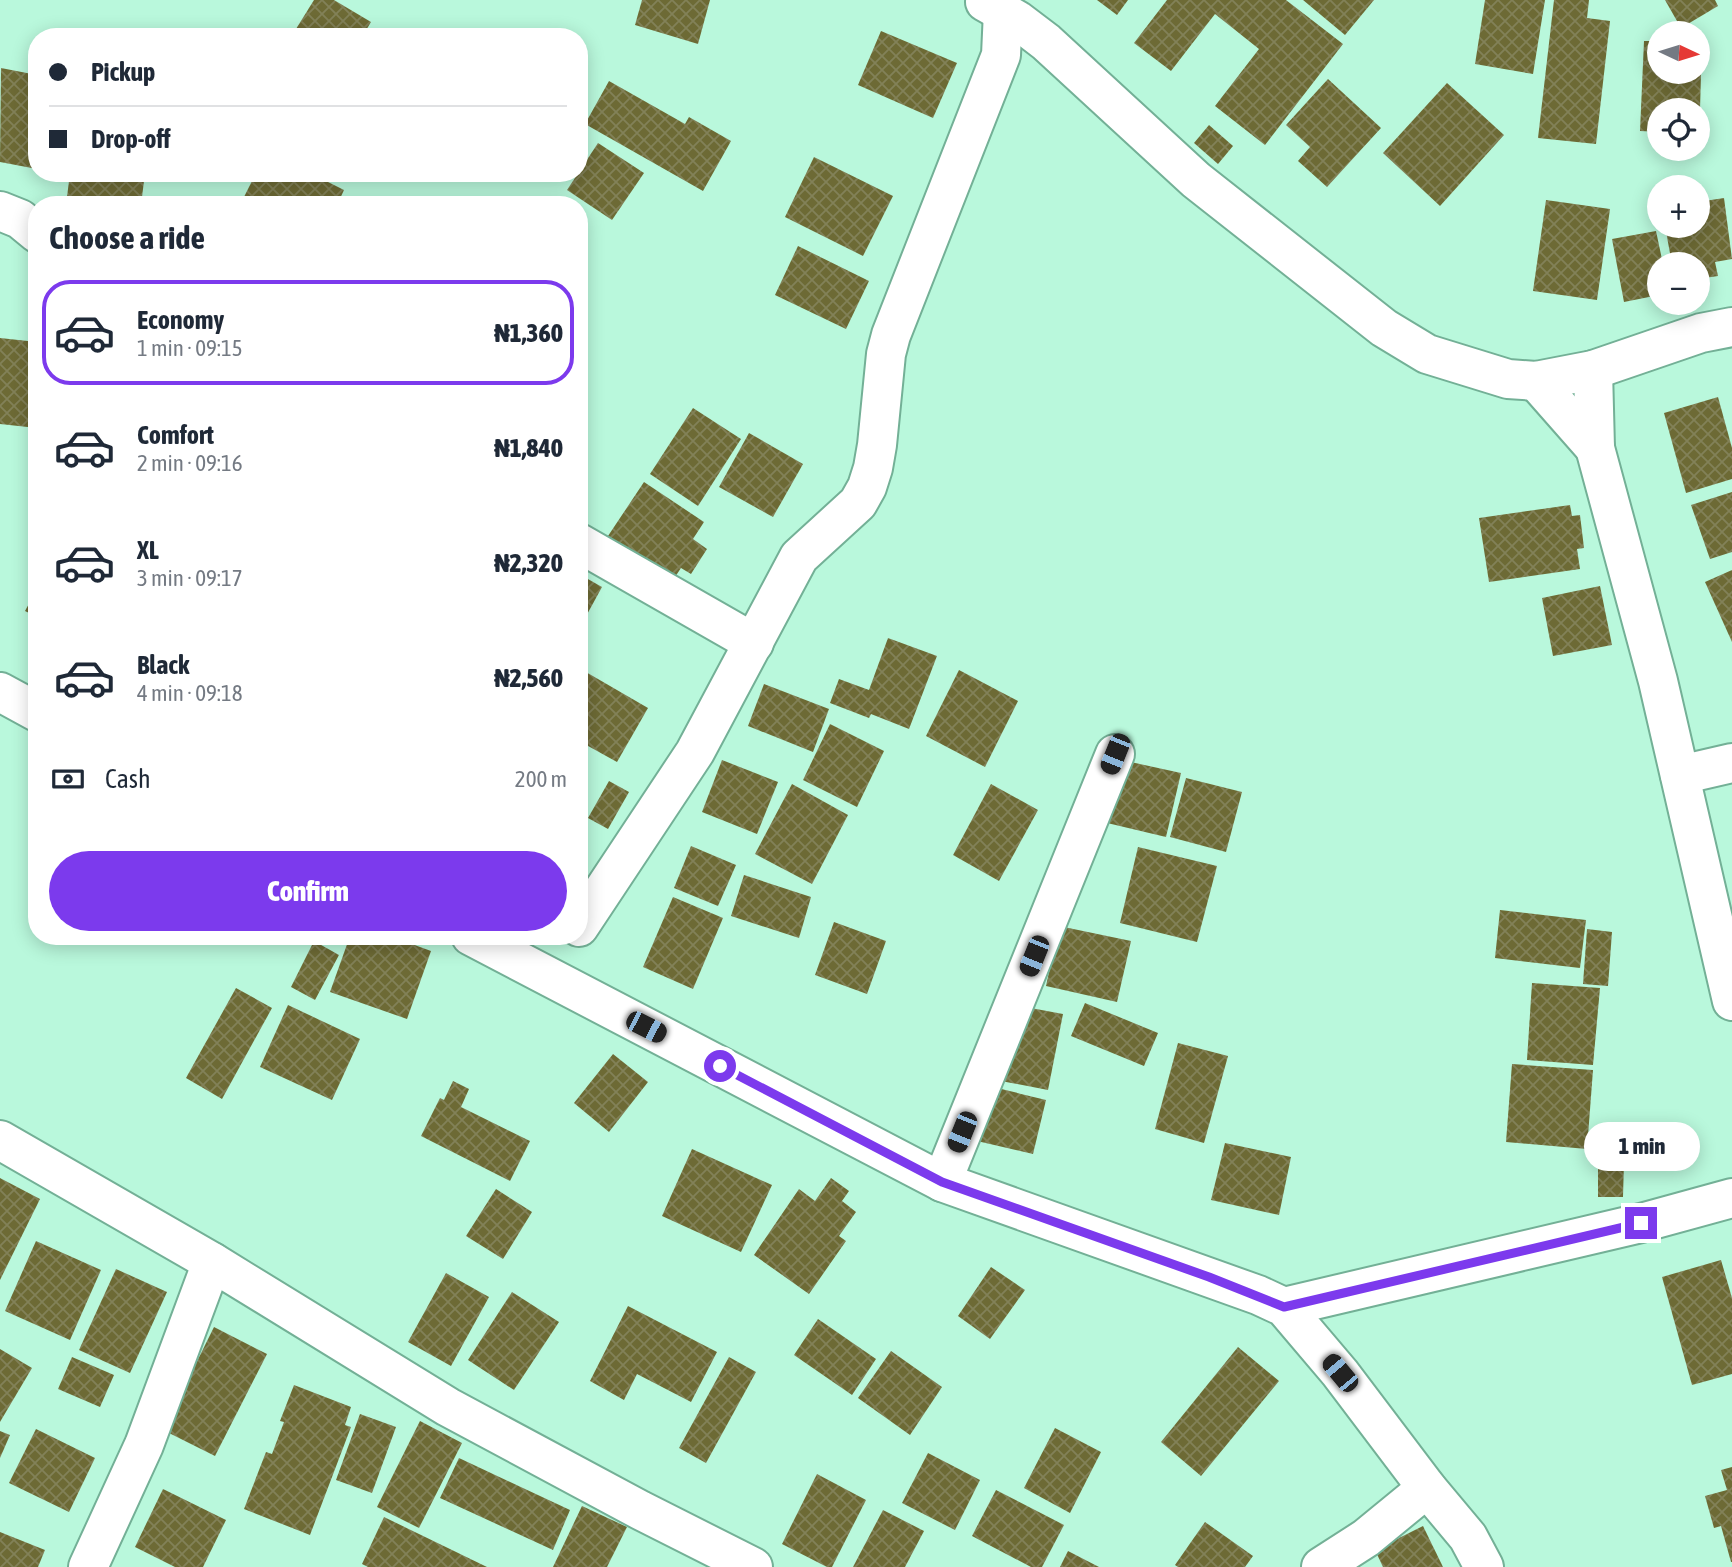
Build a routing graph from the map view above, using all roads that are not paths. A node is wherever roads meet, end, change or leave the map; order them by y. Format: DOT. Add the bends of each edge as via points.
graph roads {
  1 [pos="992,6"];
  2 [pos="1046,42"];
  3 [pos="1001,55"];
  4 [pos="0,211"];
  5 [pos="28,226"];
  6 [pos="1732,327"];
  7 [pos="1593,370"];
  8 [pos="1536,381"];
  9 [pos="1595,448"];
  10 [pos="588,548"];
  11 [pos="754,643"];
  12 [pos="0,692"];
  13 [pos="28,707"];
  14 [pos="1115,754"];
  15 [pos="1732,763"];
  16 [pos="1680,775"];
  17 [pos="588,913"];
  18 [pos="489,945"];
  19 [pos="567,945"];
  20 [pos="548,975"];
  21 [pos="1732,1001"];
  22 [pos="0,1140"];
  23 [pos="942,1182"];
  24 [pos="1732,1198"];
  25 [pos="212,1262"];
  26 [pos="1284,1307"];
  27 [pos="1427,1488"];
  28 [pos="88,1567"];
  29 [pos="752,1567"];
  30 [pos="1321,1567"];
  31 [pos="1484,1567"];
  1 -- 2 [label="street"];
  1 -- 3 [label="street"];
  2 -- 3 [label="street"];
  2 -- 8 [label="street" via="1196,180 1384,328 1427,354 1457,365 1508,379"];
  3 -- 11 [label="street" via="891,335 867,487 858,503 799,557"];
  4 -- 5 [label="street"];
  6 -- 7 [label="street"];
  7 -- 8 [label="street"];
  7 -- 9 [label="street"];
  8 -- 9 [label="street"];
  9 -- 16 [label="street"];
  10 -- 11 [label="street"];
  11 -- 17 [label="street" via="695,752"];
  12 -- 13 [label="street"];
  14 -- 23 [label="street"];
  15 -- 16 [label="street"];
  16 -- 21 [label="street"];
  18 -- 20 [label="street"];
  19 -- 20 [label="street"];
  20 -- 23 [label="street"];
  22 -- 25 [label="street"];
  23 -- 26 [label="street"];
  24 -- 26 [label="street"];
  25 -- 28 [label="street" via="144,1445"];
  25 -- 29 [label="street" via="448,1407"];
  26 -- 27 [label="street"];
  27 -- 30 [label="street" via="1366,1538"];
  27 -- 31 [label="street" via="1468,1537"];
}
